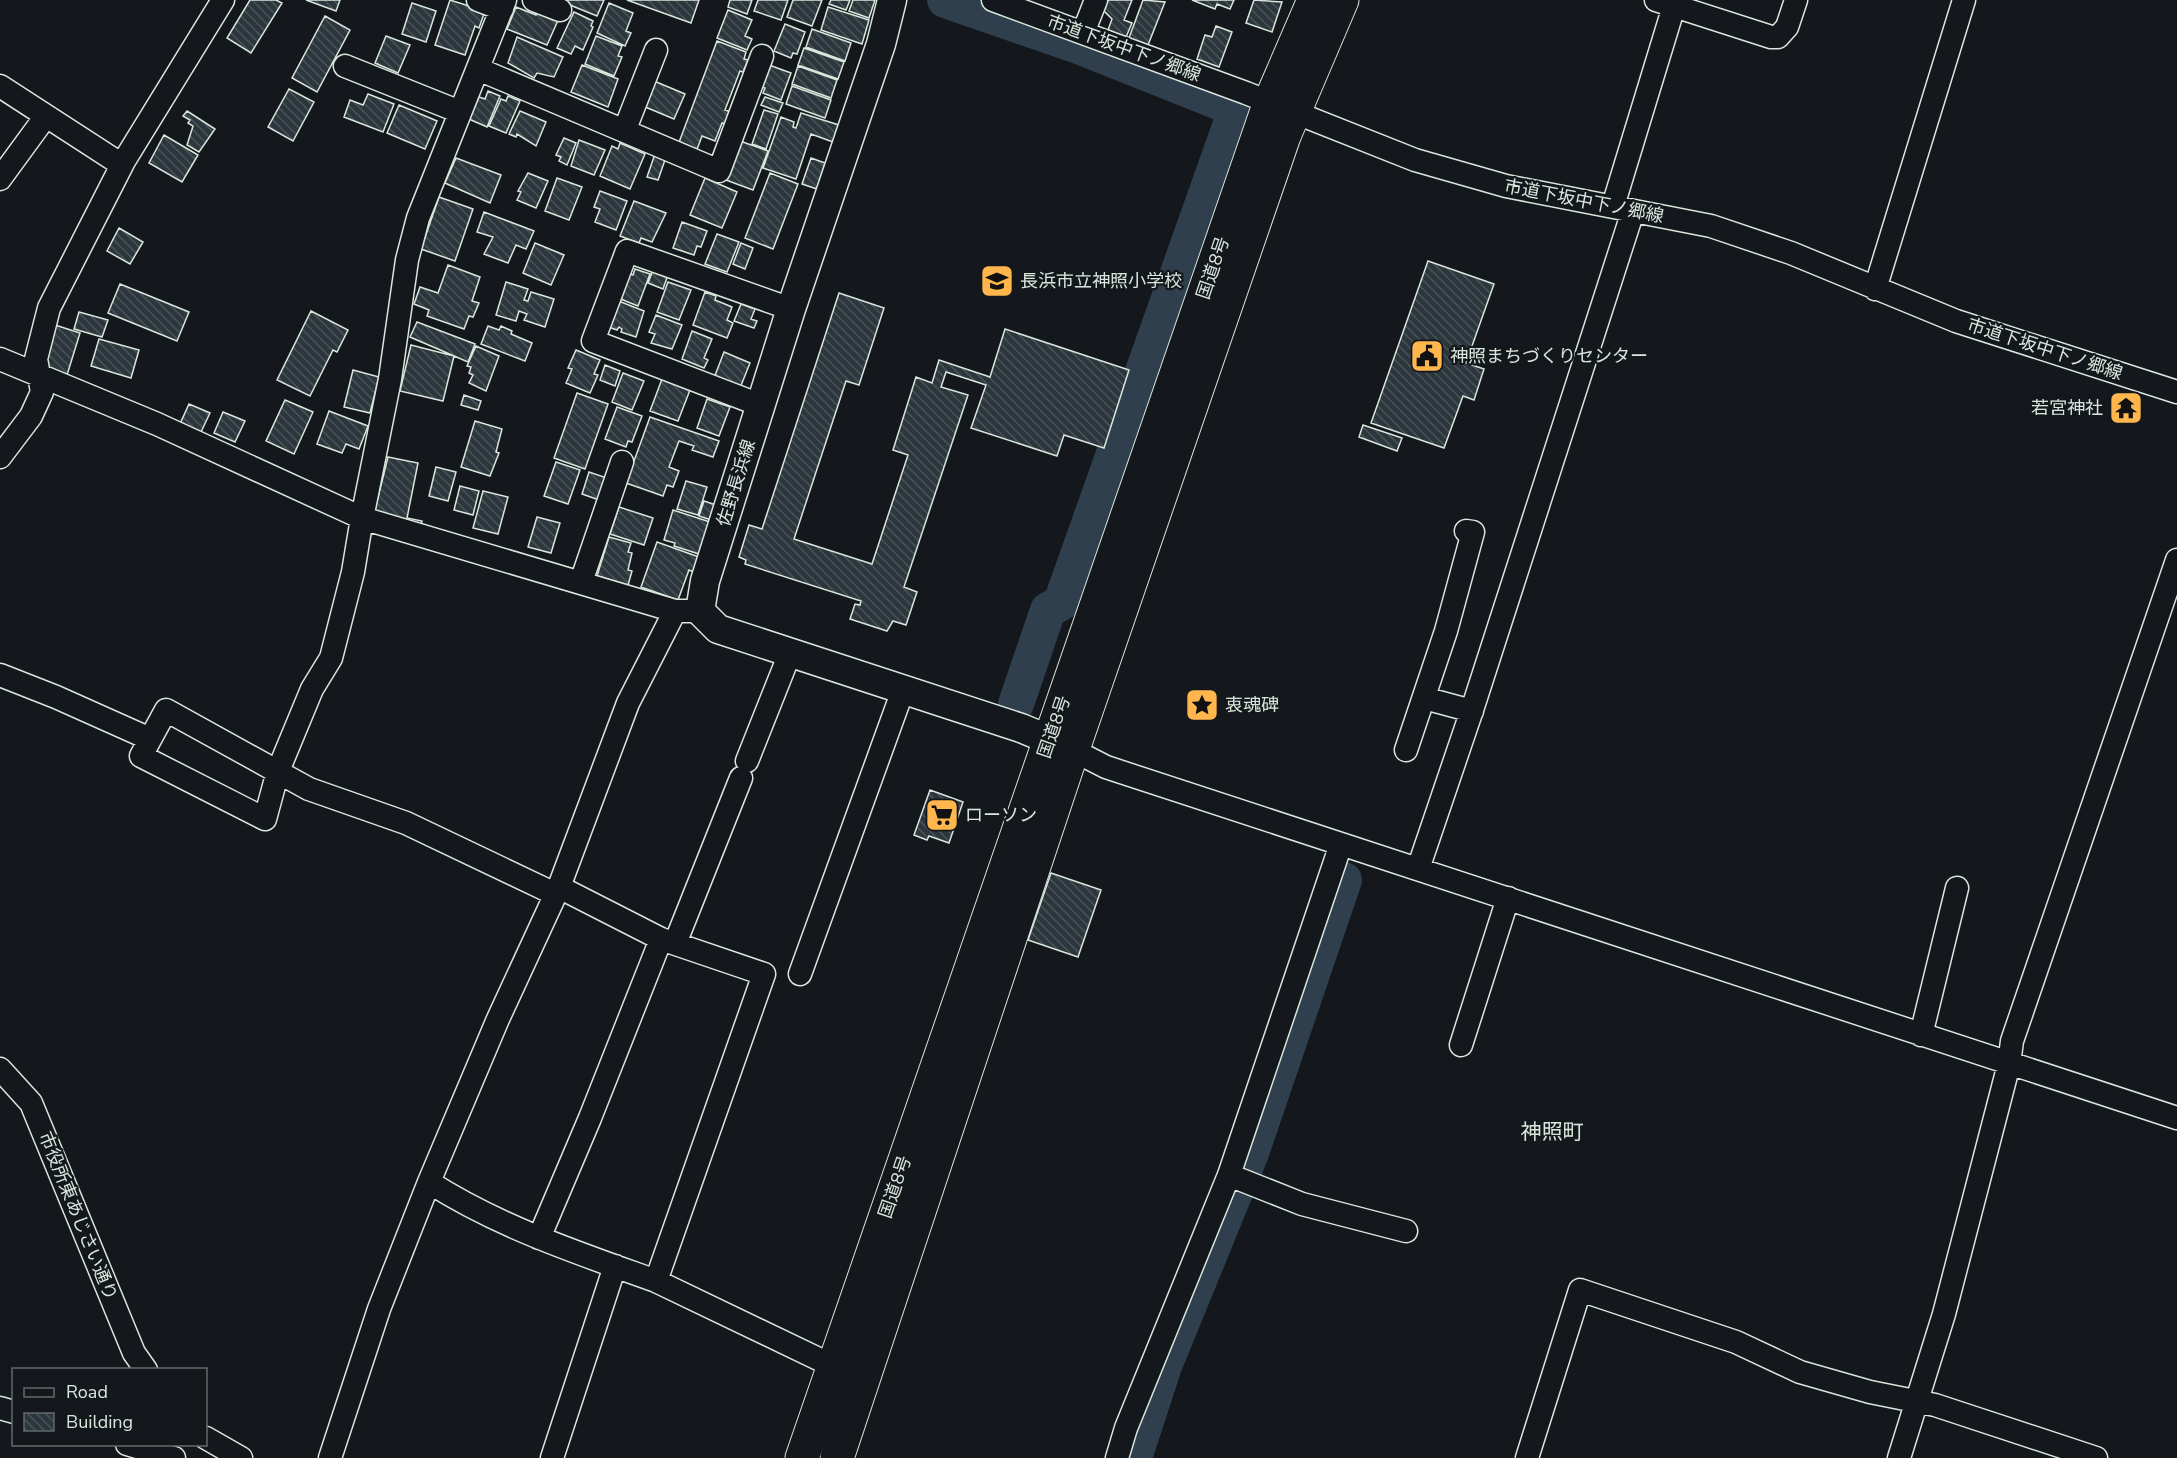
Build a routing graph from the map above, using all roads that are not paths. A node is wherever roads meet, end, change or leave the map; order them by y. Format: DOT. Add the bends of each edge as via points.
graph roads {
  1 [pos="223,0"];
  2 [pos="478,0"];
  3 [pos="534,0"];
  4 [pos="892,0"];
  5 [pos="993,0"];
  6 [pos="1096,0"];
  7 [pos="1314,0"];
  8 [pos="1342,0"];
  9 [pos="1796,0"];
  10 [pos="1964,0"];
  11 [pos="1665,3"];
  12 [pos="504,4"];
  13 [pos="560,10"];
  14 [pos="1083,33"];
  15 [pos="656,50"];
  16 [pos="762,56"];
  17 [pos="345,66"];
  18 [pos="478,69"];
  19 [pos="0,86"];
  20 [pos="1282,107"];
  21 [pos="460,112"];
  22 [pos="45,116"];
  23 [pos="625,129"];
  24 [pos="122,165"];
  25 [pos="0,179"];
  26 [pos="1623,209"];
  27 [pos="1875,289"];
  28 [pos="791,309"];
  29 [pos="0,359"];
  30 [pos="39,375"];
  31 [pos="2177,392"];
  32 [pos="760,405"];
  33 [pos="0,457"];
  34 [pos="622,462"];
  35 [pos="362,518"];
  36 [pos="1466,531"];
  37 [pos="2177,560"];
  38 [pos="581,582"];
  39 [pos="688,611"];
  40 [pos="790,653"];
  41 [pos="0,675"];
  42 [pos="903,690"];
  43 [pos="1424,698"];
  44 [pos="1472,711"];
  45 [pos="150,740"];
  46 [pos="1061,745"];
  47 [pos="1406,750"];
  48 [pos="278,771"];
  49 [pos="1341,844"];
  50 [pos="1418,869"];
  51 [pos="1957,888"];
  52 [pos="557,890"];
  53 [pos="1508,898"];
  54 [pos="669,940"];
  55 [pos="800,974"];
  56 [pos="1921,1035"];
  57 [pos="1461,1045"];
  58 [pos="2009,1064"];
  59 [pos="0,1069"];
  60 [pos="2177,1118"];
  61 [pos="1229,1175"];
  62 [pos="429,1182"];
  63 [pos="1406,1231"];
  64 [pos="539,1238"];
  65 [pos="615,1266"];
  66 [pos="656,1281"];
  67 [pos="833,1366"];
  68 [pos="145,1368"];
  69 [pos="1919,1403"];
  70 [pos="135,1446"];
  71 [pos="174,1458"];
  72 [pos="330,1458"];
  73 [pos="552,1458"];
  74 [pos="802,1458"];
  75 [pos="837,1458"];
  76 [pos="1118,1458"];
  77 [pos="1527,1458"];
  78 [pos="1899,1458"];
  79 [pos="2096,1458"];
  1 -- 24 [label="street"];
  2 -- 12 [label="street"];
  3 -- 13 [label="street"];
  4 -- 28 [label="main road, 佐野長浜線" via="881,44"];
  5 -- 14 [label="street, 市道下坂中下ノ郷線"];
  6 -- 14 [label="street"];
  7 -- 20 [label="highway, 国道8号"];
  8 -- 20 [label="highway, 国道8号"];
  9 -- 11 [label="street" via="1787,27 1778,37"];
  10 -- 27 [label="street"];
  11 -- 26 [label="street"];
  12 -- 18 [label="street"];
  14 -- 20 [label="street, 市道下坂中下ノ郷線"];
  15 -- 23 [label="street"];
  16 -- 23 [label="street" via="719,171"];
  17 -- 21 [label="street"];
  18 -- 21 [label="street"];
  18 -- 23 [label="street"];
  19 -- 22 [label="street"];
  20 -- 26 [label="street, 市道下坂中下ノ郷線" via="1415,160 1483,180"];
  20 -- 46 [label="highway, 国道8号"];
  21 -- 35 [label="street" via="418,218 406,260 390,379"];
  22 -- 24 [label="street"];
  22 -- 25 [label="street"];
  24 -- 30 [label="street" via="49,308 36,359"];
  26 -- 27 [label="street, 市道下坂中下ノ郷線" via="1711,226 1791,253"];
  26 -- 44 [label="street"];
  27 -- 31 [label="street, 市道下坂中下ノ郷線" via="1956,321"];
  28 -- 32 [label="main road, 佐野長浜線"];
  28 -- 32 [label="street" via="627,251 592,341"];
  29 -- 30 [label="street"];
  30 -- 33 [label="street" via="42,392 35,408"];
  30 -- 35 [label="street"];
  32 -- 39 [label="main road, 佐野長浜線" via="705,581"];
  34 -- 38 [label="street"];
  35 -- 38 [label="street"];
  35 -- 48 [label="street" via="351,582 331,657 312,689"];
  36 -- 43 [label="street" via="1473,532"];
  37 -- 58 [label="street" via="2012,1041"];
  38 -- 39 [label="street"];
  39 -- 40 [label="main road" via="718,629"];
  39 -- 52 [label="street" via="627,703"];
  40 -- 42 [label="main road"];
  40 -- 54 [label="street" via="744,770"];
  41 -- 45 [label="street"];
  42 -- 46 [label="main road"];
  42 -- 55 [label="street"];
  43 -- 44 [label="street"];
  43 -- 47 [label="street"];
  44 -- 50 [label="street"];
  45 -- 48 [label="street" via="166,711"];
  45 -- 48 [label="street" via="141,756 265,819"];
  46 -- 49 [label="street" via="1106,767"];
  46 -- 67 [label="highway, 国道8号"];
  46 -- 75 [label="highway, 国道8号"];
  48 -- 52 [label="street" via="309,789 406,823"];
  49 -- 50 [label="street"];
  49 -- 61 [label="street"];
  50 -- 53 [label="street"];
  51 -- 56 [label="street"];
  52 -- 54 [label="street"];
  52 -- 62 [label="street"];
  53 -- 56 [label="street"];
  53 -- 57 [label="street"];
  54 -- 64 [label="street"];
  54 -- 66 [label="street" via="764,974"];
  56 -- 58 [label="street"];
  58 -- 60 [label="street"];
  58 -- 69 [label="street"];
  59 -- 68 [label="street, 市役所東あじさい通り" via="31,1103 134,1353"];
  61 -- 63 [label="street" via="1302,1204"];
  61 -- 76 [label="street" via="1126,1428"];
  62 -- 64 [label="street" via="464,1204"];
  62 -- 72 [label="street" via="379,1309"];
  64 -- 65 [label="street"];
  65 -- 66 [label="street"];
  65 -- 73 [label="street"];
  66 -- 67 [label="street"];
  67 -- 74 [label="highway, 国道8号"];
  69 -- 77 [label="street" via="1800,1372 1736,1342 1580,1290"];
  69 -- 78 [label="street"];
  69 -- 79 [label="street" via="1935,1404"];
  70 -- 71 [label="street"];
}
